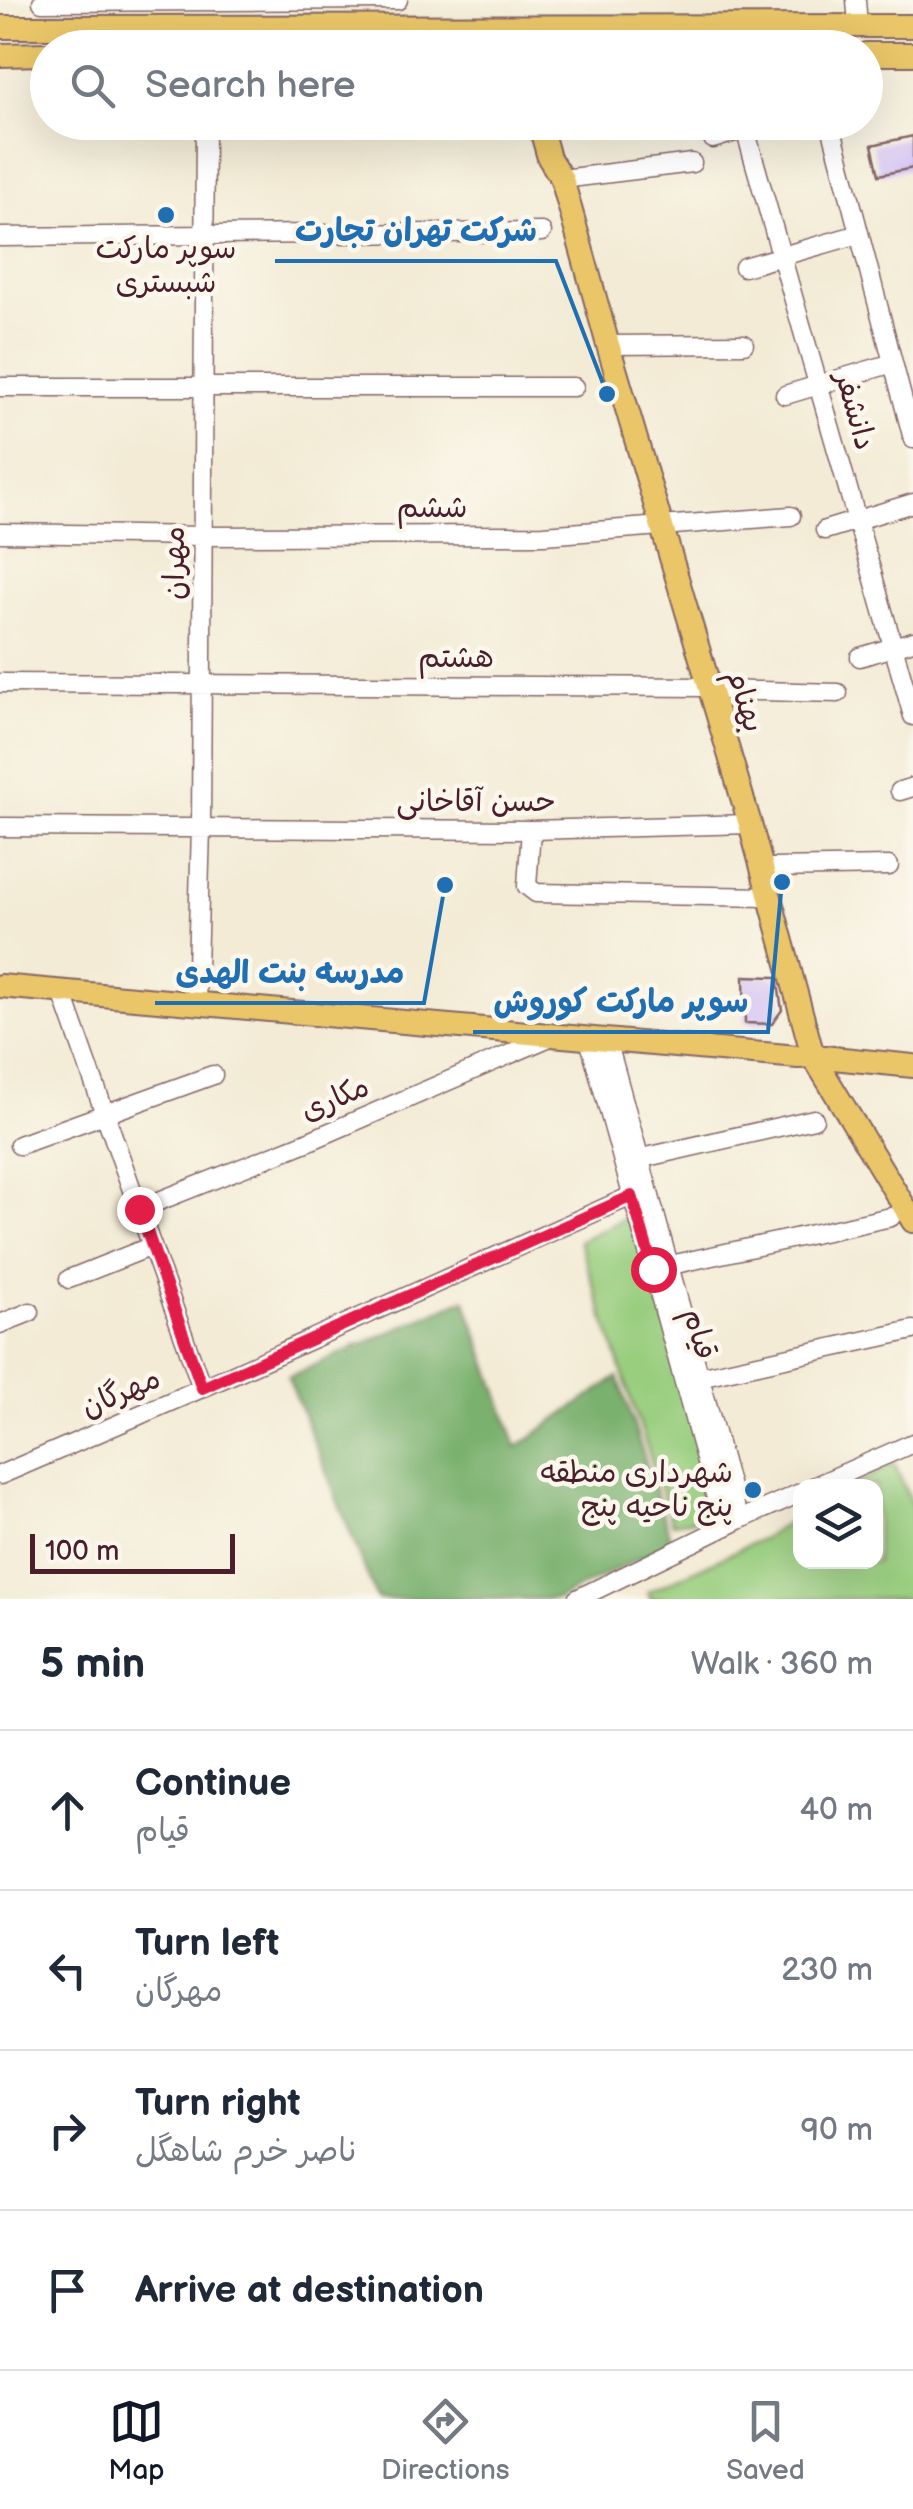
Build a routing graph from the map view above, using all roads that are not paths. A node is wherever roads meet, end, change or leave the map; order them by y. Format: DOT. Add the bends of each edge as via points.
graph roads {
  1 [pos="398,0"];
  2 [pos="856,0"];
  3 [pos="42,1"];
  4 [pos="858,26"];
  5 [pos="913,26"];
  6 [pos="44,27"];
  7 [pos="0,28"];
  8 [pos="30,54"];
  9 [pos="883,54"];
  10 [pos="913,54"];
  11 [pos="0,55"];
  12 [pos="206,140"];
  13 [pos="544,140"];
  14 [pos="558,140"];
  15 [pos="748,140"];
  16 [pos="835,140"];
  17 [pos="692,164"];
  18 [pos="562,179"];
  19 [pos="542,232"];
  20 [pos="860,234"];
  21 [pos="204,236"];
  22 [pos="0,237"];
  23 [pos="782,256"];
  24 [pos="744,268"];
  25 [pos="744,344"];
  26 [pos="608,345"];
  27 [pos="893,363"];
  28 [pos="818,385"];
  29 [pos="0,387"];
  30 [pos="574,387"];
  31 [pos="203,388"];
  32 [pos="785,394"];
  33 [pos="913,439"];
  34 [pos="913,502"];
  35 [pos="791,516"];
  36 [pos="857,520"];
  37 [pos="662,526"];
  38 [pos="825,530"];
  39 [pos="0,533"];
  40 [pos="203,536"];
  41 [pos="913,641"];
  42 [pos="893,647"];
  43 [pos="860,657"];
  44 [pos="0,683"];
  45 [pos="202,684"];
  46 [pos="715,689"];
  47 [pos="838,692"];
  48 [pos="913,716"];
  49 [pos="750,824"];
  50 [pos="0,827"];
  51 [pos="201,828"];
  52 [pos="531,830"];
  53 [pos="889,866"];
  54 [pos="762,870"];
  55 [pos="768,897"];
  56 [pos="0,986"];
  57 [pos="62,992"];
  58 [pos="196,1003"];
  59 [pos="552,1036"];
  60 [pos="598,1039"];
  61 [pos="813,1056"];
  62 [pos="913,1066"];
  63 [pos="213,1074"];
  64 [pos="105,1114"];
  65 [pos="814,1119"];
  66 [pos="20,1145"];
  67 [pos="631,1160"];
  68 [pos="640,1193"];
  69 [pos="139,1209"];
  70 [pos="902,1219"];
  71 [pos="152,1246"];
  72 [pos="661,1267"];
  73 [pos="69,1279"];
  74 [pos="30,1312"];
  75 [pos="0,1324"];
  76 [pos="913,1330"];
  77 [pos="699,1377"];
  78 [pos="202,1388"];
  79 [pos="913,1443"];
  80 [pos="0,1475"];
  81 [pos="831,1479"];
  82 [pos="793,1496"];
  83 [pos="732,1524"];
  84 [pos="578,1599"];
  1 -- 3 [label="street"];
  2 -- 4 [label="street"];
  3 -- 6 [label="street"];
  4 -- 5 [label="main road"];
  4 -- 6 [label="main road"];
  6 -- 7 [label="main road"];
  8 -- 11 [label="main road"];
  9 -- 10 [label="main road"];
  12 -- 21 [label="street, مهران"];
  13 -- 18 [label="main road, بهنام"];
  14 -- 18 [label="main road, بهنام"];
  15 -- 23 [label="street, دانشفر"];
  16 -- 20 [label="street"];
  17 -- 18 [label="street"];
  18 -- 26 [label="main road, بهنام"];
  19 -- 21 [label="street"];
  20 -- 23 [label="street"];
  20 -- 27 [label="street"];
  21 -- 22 [label="street"];
  21 -- 31 [label="street, مهران"];
  23 -- 24 [label="street"];
  23 -- 28 [label="street, دانشفر"];
  25 -- 26 [label="street"];
  26 -- 37 [label="main road, بهنام"];
  27 -- 28 [label="street"];
  27 -- 33 [label="street"];
  28 -- 32 [label="street"];
  28 -- 36 [label="street, دانشفر"];
  29 -- 31 [label="street"];
  30 -- 31 [label="street"];
  31 -- 40 [label="street, مهران"];
  34 -- 36 [label="street"];
  35 -- 37 [label="street, ششم"];
  36 -- 38 [label="street"];
  36 -- 42 [label="street, دانشفر"];
  37 -- 40 [label="street, ششم" via="544,535"];
  37 -- 46 [label="main road, بهنام"];
  39 -- 40 [label="street, ششم"];
  40 -- 45 [label="street, مهران"];
  41 -- 42 [label="street"];
  42 -- 43 [label="street"];
  42 -- 48 [label="street, دانشفر"];
  44 -- 45 [label="street, هشتم"];
  45 -- 46 [label="street, هشتم"];
  45 -- 51 [label="street, مهران"];
  46 -- 47 [label="street, هشتم"];
  46 -- 49 [label="main road, بهنام"];
  49 -- 52 [label="street, حسن آقاخانی"];
  49 -- 54 [label="main road, بهنام"];
  50 -- 51 [label="street, حسن آقاخانی"];
  51 -- 52 [label="street, حسن آقاخانی"];
  51 -- 58 [label="street, مهران"];
  52 -- 55 [label="street" via="528,886 536,893"];
  53 -- 54 [label="street"];
  54 -- 55 [label="main road, بهنام"];
  55 -- 61 [label="main road, بهنام"];
  56 -- 57 [label="main road"];
  57 -- 58 [label="main road"];
  57 -- 64 [label="street"];
  58 -- 59 [label="main road"];
  59 -- 60 [label="main road"];
  59 -- 69 [label="street, مکاری"];
  60 -- 61 [label="main road"];
  60 -- 67 [label="street, قیام"];
  61 -- 62 [label="main road"];
  61 -- 70 [label="main road, بهنام"];
  63 -- 64 [label="street"];
  64 -- 66 [label="street"];
  64 -- 69 [label="street"];
  65 -- 67 [label="street"];
  67 -- 68 [label="street, قیام"];
  68 -- 72 [label="street, قیام"];
  68 -- 78 [label="street, مهرگان"];
  69 -- 71 [label="street"];
  70 -- 72 [label="street"];
  71 -- 73 [label="street"];
  71 -- 78 [label="street"];
  72 -- 77 [label="street, قیام"];
  72 -- 83 [label="street, قیام"];
  74 -- 75 [label="street"];
  76 -- 77 [label="street"];
  77 -- 83 [label="street, قیام"];
  78 -- 80 [label="street, مهرگان"];
  79 -- 81 [label="street"];
  82 -- 83 [label="street"];
  83 -- 84 [label="street"];
}
